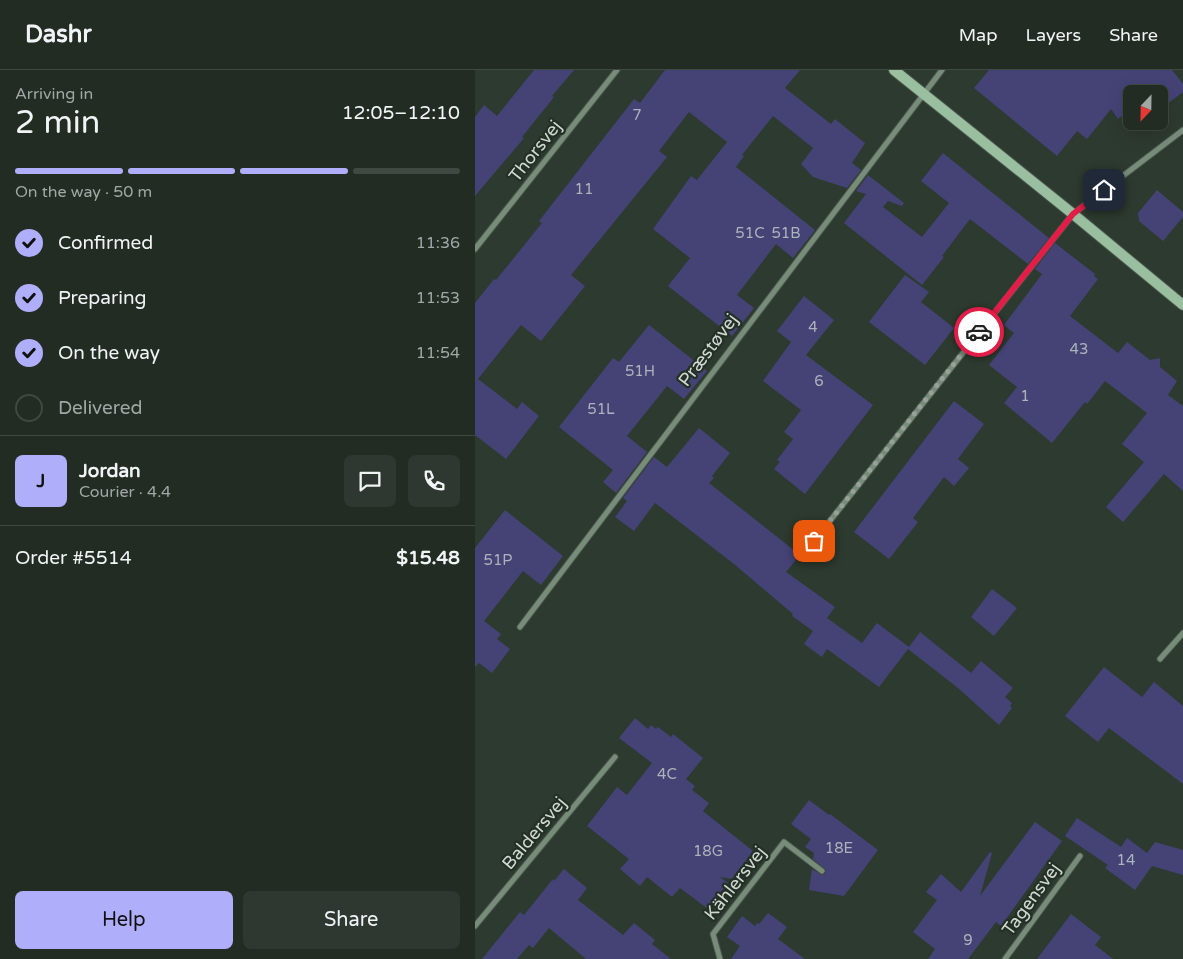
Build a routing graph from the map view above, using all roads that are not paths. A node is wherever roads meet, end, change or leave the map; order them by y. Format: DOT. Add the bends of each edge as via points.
graph roads {
  1 [pos="617,70"];
  2 [pos="894,70"];
  3 [pos="942,70"];
  4 [pos="923,93"];
  5 [pos="1183,130"];
  6 [pos="1073,214"];
  7 [pos="475,248"];
  8 [pos="1183,304"];
  9 [pos="814,541"];
  10 [pos="519,627"];
  11 [pos="1183,633"];
  12 [pos="1160,659"];
  13 [pos="615,757"];
  14 [pos="1081,856"];
  15 [pos="822,871"];
  16 [pos="475,926"];
  17 [pos="720,959"];
  18 [pos="1005,959"];
  1 -- 7 [label="street, Thorsvej"];
  2 -- 4 [label="street"];
  3 -- 4 [label="street, Præstøvej"];
  4 -- 6 [label="street"];
  4 -- 10 [label="street, Præstøvej"];
  5 -- 6 [label="street"];
  6 -- 8 [label="street"];
  6 -- 9 [label="street"];
  11 -- 12 [label="street"];
  13 -- 16 [label="street, Baldersvej"];
  14 -- 18 [label="street, Tagensvej"];
  15 -- 17 [label="street, Kählersvej" via="784,842 713,934"];
}
